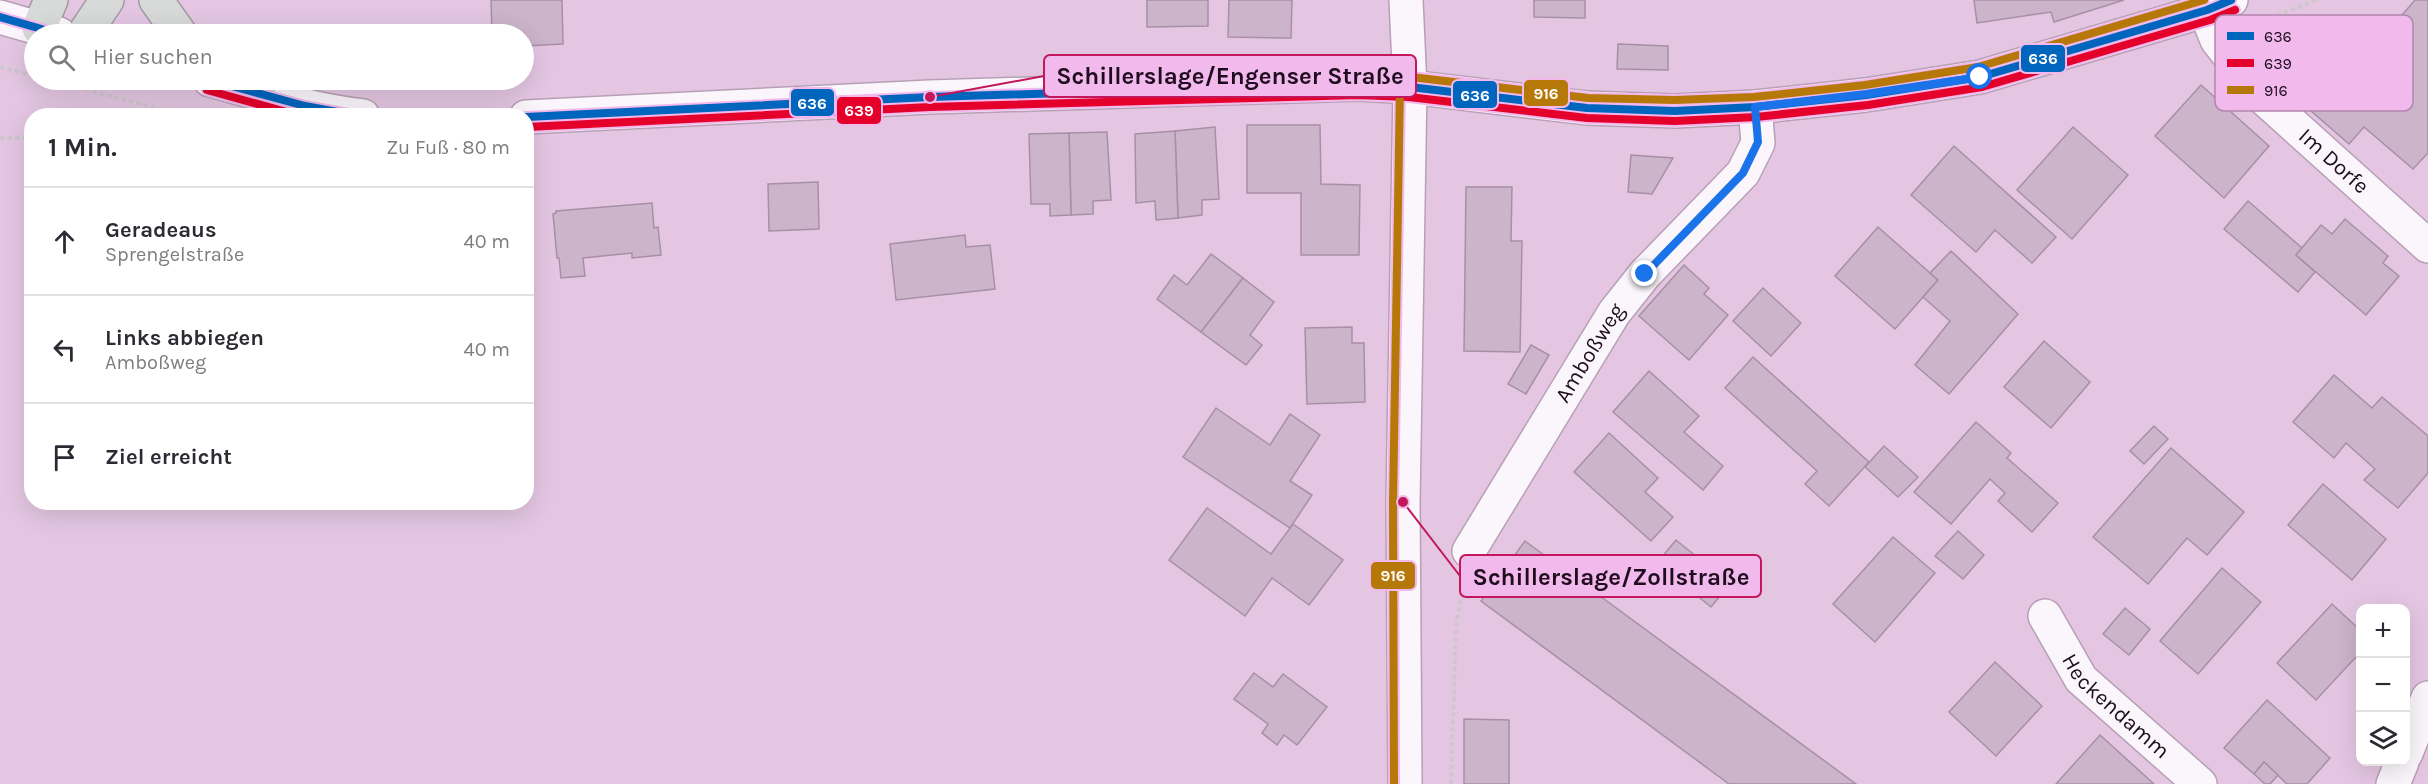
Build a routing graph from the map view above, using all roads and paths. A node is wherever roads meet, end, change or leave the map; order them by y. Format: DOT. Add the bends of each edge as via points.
graph roads {
  1 [pos="107,0"];
  2 [pos="156,0"];
  3 [pos="1406,0"];
  4 [pos="2213,3"];
  5 [pos="0,17"];
  6 [pos="50,21"];
  7 [pos="2215,22"];
  8 [pos="91,24"];
  9 [pos="173,24"];
  10 [pos="0,67"];
  11 [pos="24,73"];
  12 [pos="1410,87"];
  13 [pos="87,90"];
  14 [pos="259,90"];
  15 [pos="1755,107"];
  16 [pos="156,108"];
  17 [pos="320,108"];
  18 [pos="2278,111"];
  19 [pos="534,117"];
  20 [pos="0,138"];
  21 [pos="24,138"];
  22 [pos="2428,246"];
  23 [pos="1469,551"];
  24 [pos="2045,616"];
  25 [pos="2428,698"];
  26 [pos="2410,743"];
  27 [pos="2400,766"];
  28 [pos="1405,784"];
  29 [pos="1451,784"];
  30 [pos="2200,784"];
  31 [pos="2393,784"];
  1 -- 8 [label="highway"];
  2 -- 9 [label="highway"];
  3 -- 12 [label="street"];
  4 -- 7 [label="street, Im Dorfe"];
  4 -- 15 [label="street" via="1980,77"];
  5 -- 6 [label="street"];
  10 -- 11 [label="path"];
  12 -- 15 [label="street" via="1587,108 1675,111"];
  12 -- 19 [label="street" via="1358,84 930,97"];
  12 -- 28 [label="street" via="1403,502"];
  13 -- 16 [label="path"];
  14 -- 17 [label="street"];
  15 -- 23 [label="street, Amboßweg" via="1758,142 1743,173 1645,274 1614,313"];
  18 -- 22 [label="street, Im Dorfe"];
  20 -- 21 [label="path"];
  23 -- 29 [label="path" via="1456,628"];
  24 -- 30 [label="street, Heckendamm" via="2081,680"];
  25 -- 26 [label="street"];
  27 -- 31 [label="street"];
}
